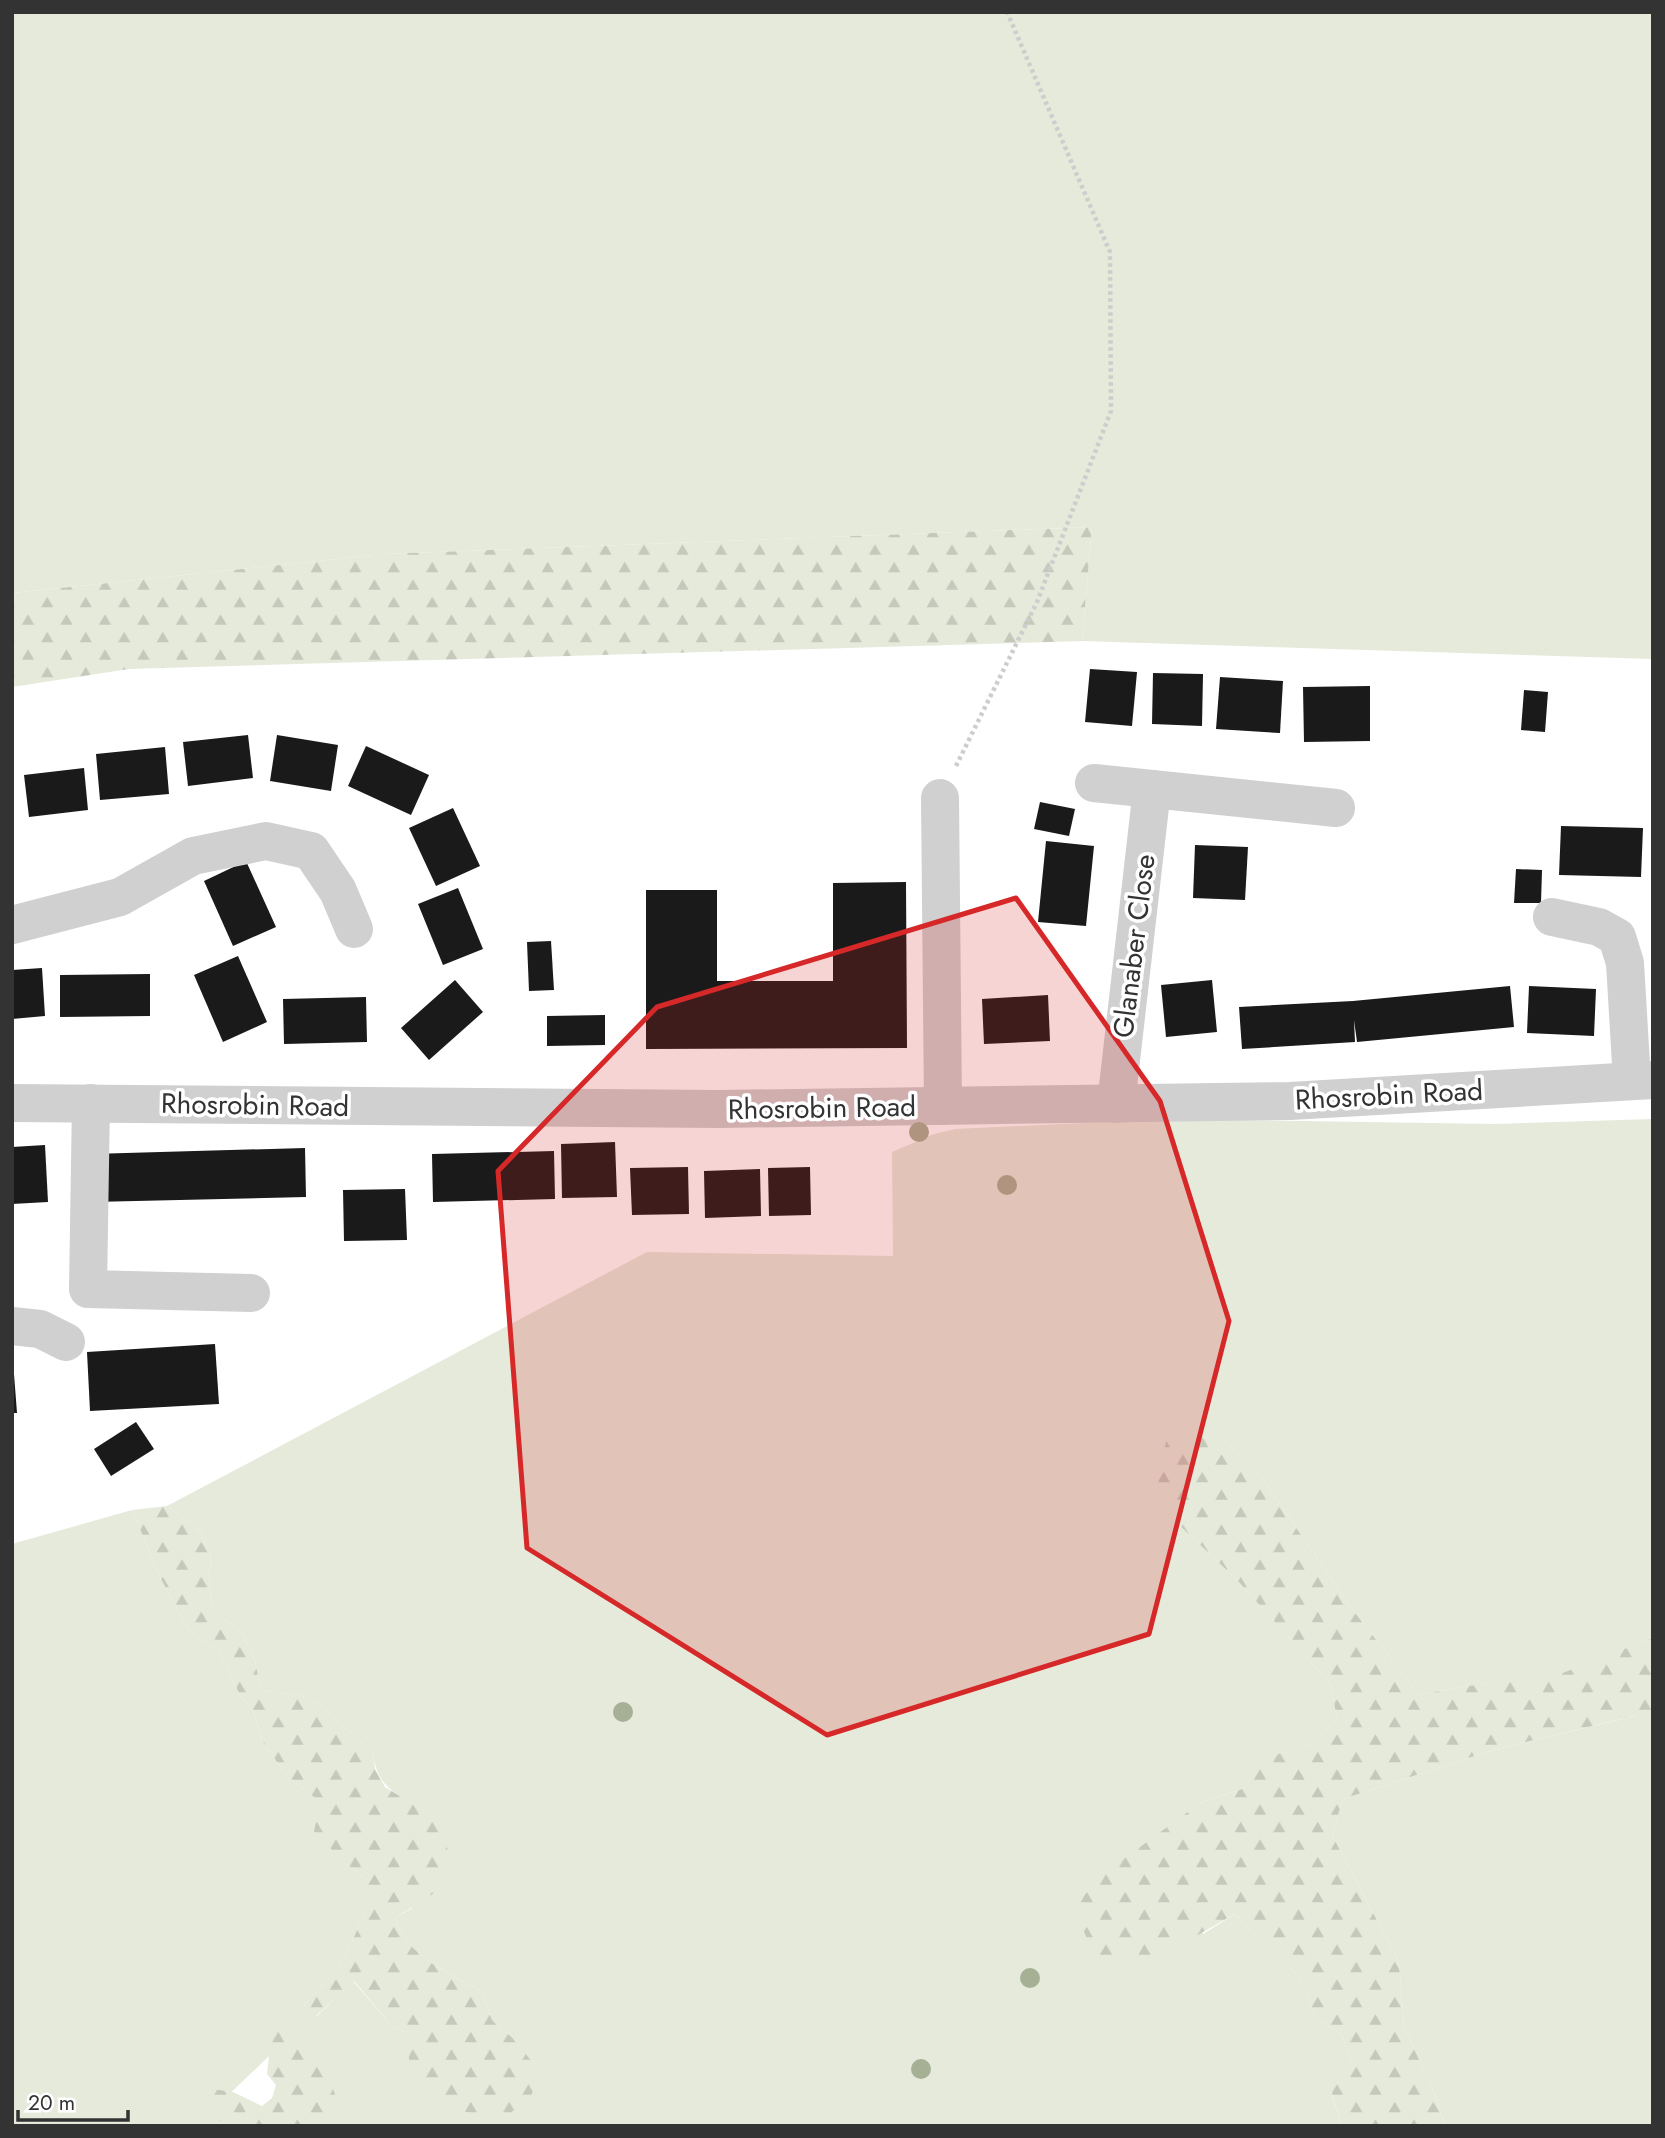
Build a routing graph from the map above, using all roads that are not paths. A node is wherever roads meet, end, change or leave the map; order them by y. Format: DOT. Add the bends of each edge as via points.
graph roads {
  1 [pos="1094,783"];
  2 [pos="1152,789"];
  3 [pos="940,798"];
  4 [pos="1336,808"];
  5 [pos="1552,917"];
  6 [pos="12,925"];
  7 [pos="354,929"];
  8 [pos="1642,1081"];
  9 [pos="12,1103"];
  10 [pos="91,1103"];
  11 [pos="1116,1104"];
  12 [pos="943,1106"];
  13 [pos="251,1293"];
  14 [pos="12,1326"];
  15 [pos="66,1342"];
  1 -- 2 [label="street"];
  2 -- 4 [label="street"];
  2 -- 11 [label="street, Glanaber Close"];
  3 -- 12 [label="street"];
  5 -- 8 [label="street" via="1599,927 1617,937"];
  6 -- 7 [label="street" via="120,897 193,856 266,841 311,851 338,891"];
  8 -- 11 [label="street, Rhosrobin Road" via="1290,1101"];
  9 -- 10 [label="street, Rhosrobin Road"];
  10 -- 12 [label="street, Rhosrobin Road" via="719,1109"];
  10 -- 13 [label="street" via="88,1289"];
  11 -- 12 [label="street, Rhosrobin Road"];
  14 -- 15 [label="street" via="40,1329"];
}
